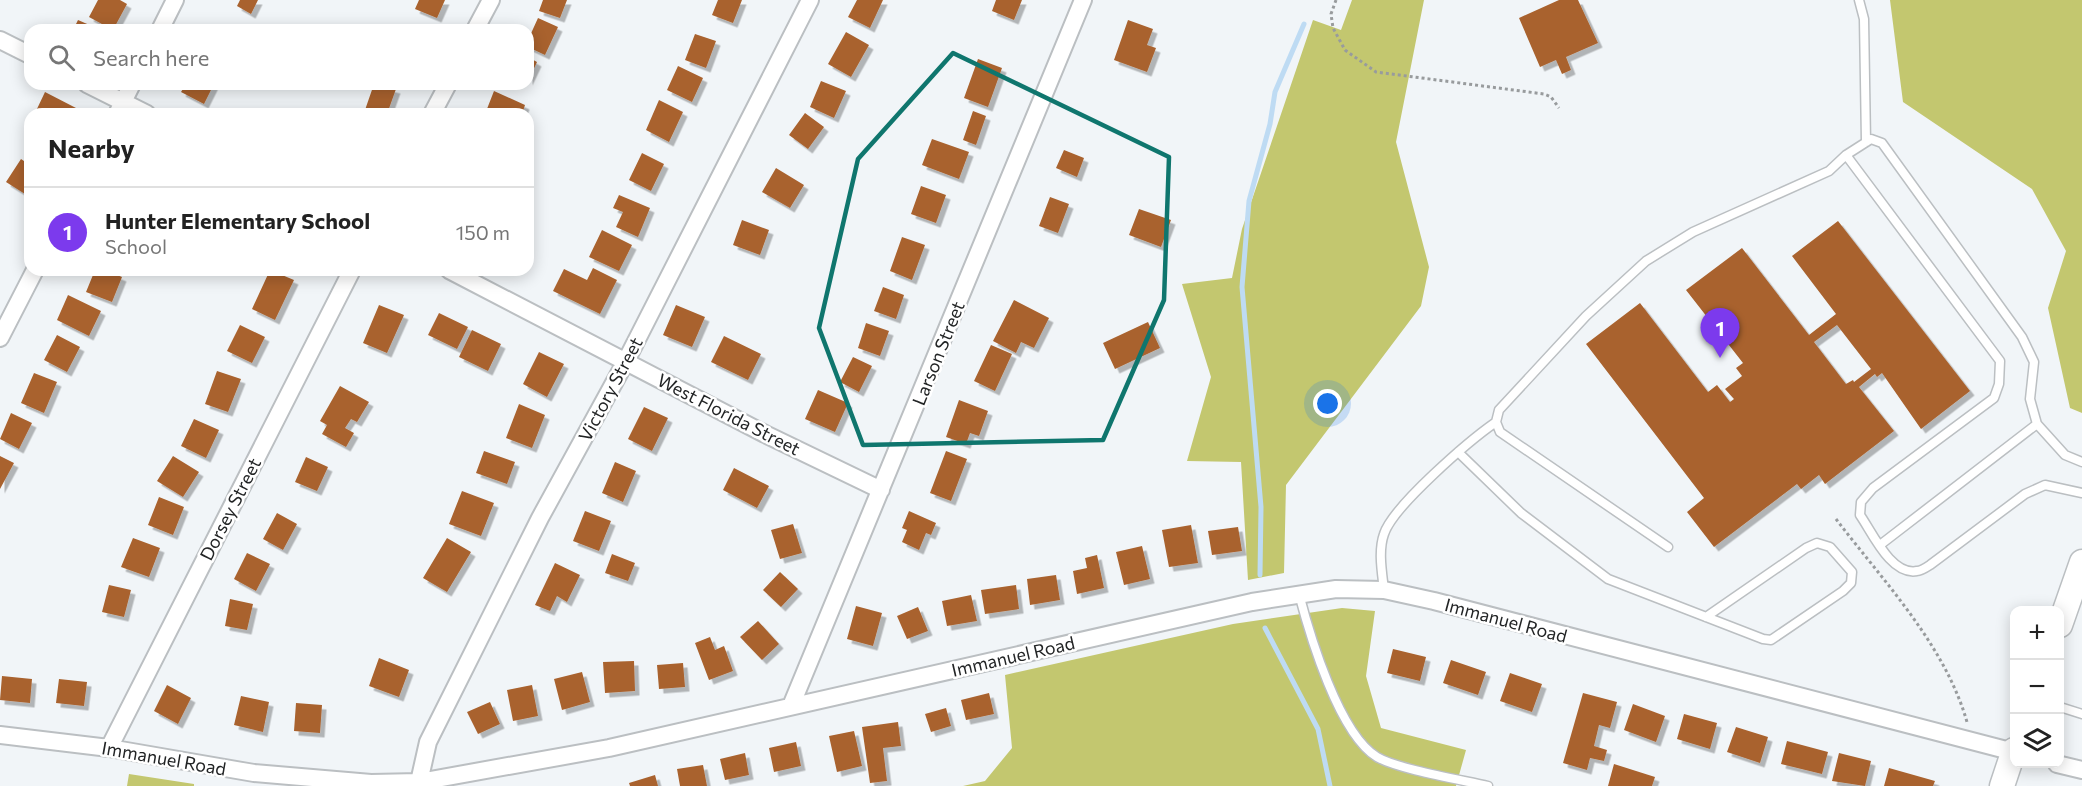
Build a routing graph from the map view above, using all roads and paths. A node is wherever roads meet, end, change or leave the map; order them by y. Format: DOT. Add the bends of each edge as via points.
graph roads {
  1 [pos="175,0"];
  2 [pos="491,0"];
  3 [pos="810,0"];
  4 [pos="1083,0"];
  5 [pos="1336,0"];
  6 [pos="1858,0"];
  7 [pos="163,24"];
  8 [pos="479,24"];
  9 [pos="0,40"];
  10 [pos="24,52"];
  11 [pos="95,90"];
  12 [pos="129,90"];
  13 [pos="445,90"];
  14 [pos="120,108"];
  15 [pos="435,108"];
  16 [pos="1559,108"];
  17 [pos="1866,142"];
  18 [pos="1846,155"];
  19 [pos="32,276"];
  20 [pos="349,276"];
  21 [pos="461,276"];
  22 [pos="0,338"];
  23 [pos="626,361"];
  24 [pos="1496,422"];
  25 [pos="2037,424"];
  26 [pos="1458,452"];
  27 [pos="2082,462"];
  28 [pos="881,490"];
  29 [pos="2082,493"];
  30 [pos="1836,519"];
  31 [pos="1880,545"];
  32 [pos="1668,547"];
  33 [pos="2082,561"];
  34 [pos="1384,590"];
  35 [pos="1299,593"];
  36 [pos="2064,613"];
  37 [pos="1706,618"];
  38 [pos="791,706"];
  39 [pos="2064,709"];
  40 [pos="2082,714"];
  41 [pos="0,735"];
  42 [pos="1964,739"];
  43 [pos="109,748"];
  44 [pos="2010,750"];
  45 [pos="2010,763"];
  46 [pos="2064,766"];
  47 [pos="2082,770"];
  48 [pos="419,782"];
  49 [pos="1488,786"];
  50 [pos="2002,786"];
  1 -- 7 [label="street"];
  2 -- 8 [label="street"];
  3 -- 23 [label="street, Victory Street"];
  4 -- 28 [label="street, Larson Street"];
  5 -- 16 [label="path" via="1330,14 1345,50 1376,72 1544,94"];
  6 -- 17 [label="lane" via="1864,19"];
  9 -- 10 [label="street"];
  11 -- 14 [label="street"];
  12 -- 14 [label="street"];
  13 -- 15 [label="street"];
  17 -- 18 [label="lane"];
  17 -- 25 [label="lane" via="1871,139 1882,143 2022,337 2034,362 2030,399"];
  18 -- 24 [label="lane" via="1829,171 1693,232 1646,261 1586,316 1499,410"];
  18 -- 31 [label="lane" via="2000,361 1994,398 1873,488 1861,502 1860,515"];
  19 -- 22 [label="street"];
  20 -- 43 [label="street, Dorsey Street"];
  21 -- 23 [label="street, West Florida Street"];
  23 -- 28 [label="street, West Florida Street"];
  23 -- 48 [label="street, Victory Street" via="540,518 428,742"];
  24 -- 26 [label="lane"];
  24 -- 32 [label="lane" via="1500,432"];
  25 -- 27 [label="lane" via="2065,455"];
  25 -- 31 [label="lane"];
  26 -- 34 [label="lane" via="1394,516 1384,534"];
  26 -- 37 [label="lane" via="1521,513 1608,579"];
  28 -- 38 [label="street, Larson Street"];
  29 -- 31 [label="lane" via="2045,484 2025,494 1917,572 1901,569"];
  30 -- 42 [label="path" via="1935,652 1957,690 1967,724"];
  33 -- 36 [label="main road"];
  34 -- 35 [label="street, Immanuel Road"];
  34 -- 42 [label="street, Immanuel Road"];
  35 -- 38 [label="street, Immanuel Road"];
  35 -- 49 [label="lane" via="1314,649 1344,715 1366,749 1390,762"];
  37 -- 37 [label="lane" via="1771,640 1843,591 1851,583 1852,572 1830,547 1817,543"];
  38 -- 48 [label="street, Immanuel Road" via="609,748"];
  39 -- 40 [label="lane"];
  41 -- 43 [label="street, Immanuel Road"];
  42 -- 44 [label="street, Immanuel Road"];
  43 -- 48 [label="street, Immanuel Road" via="254,773 371,783"];
  45 -- 50 [label="main road"];
  46 -- 47 [label="street"];
}
